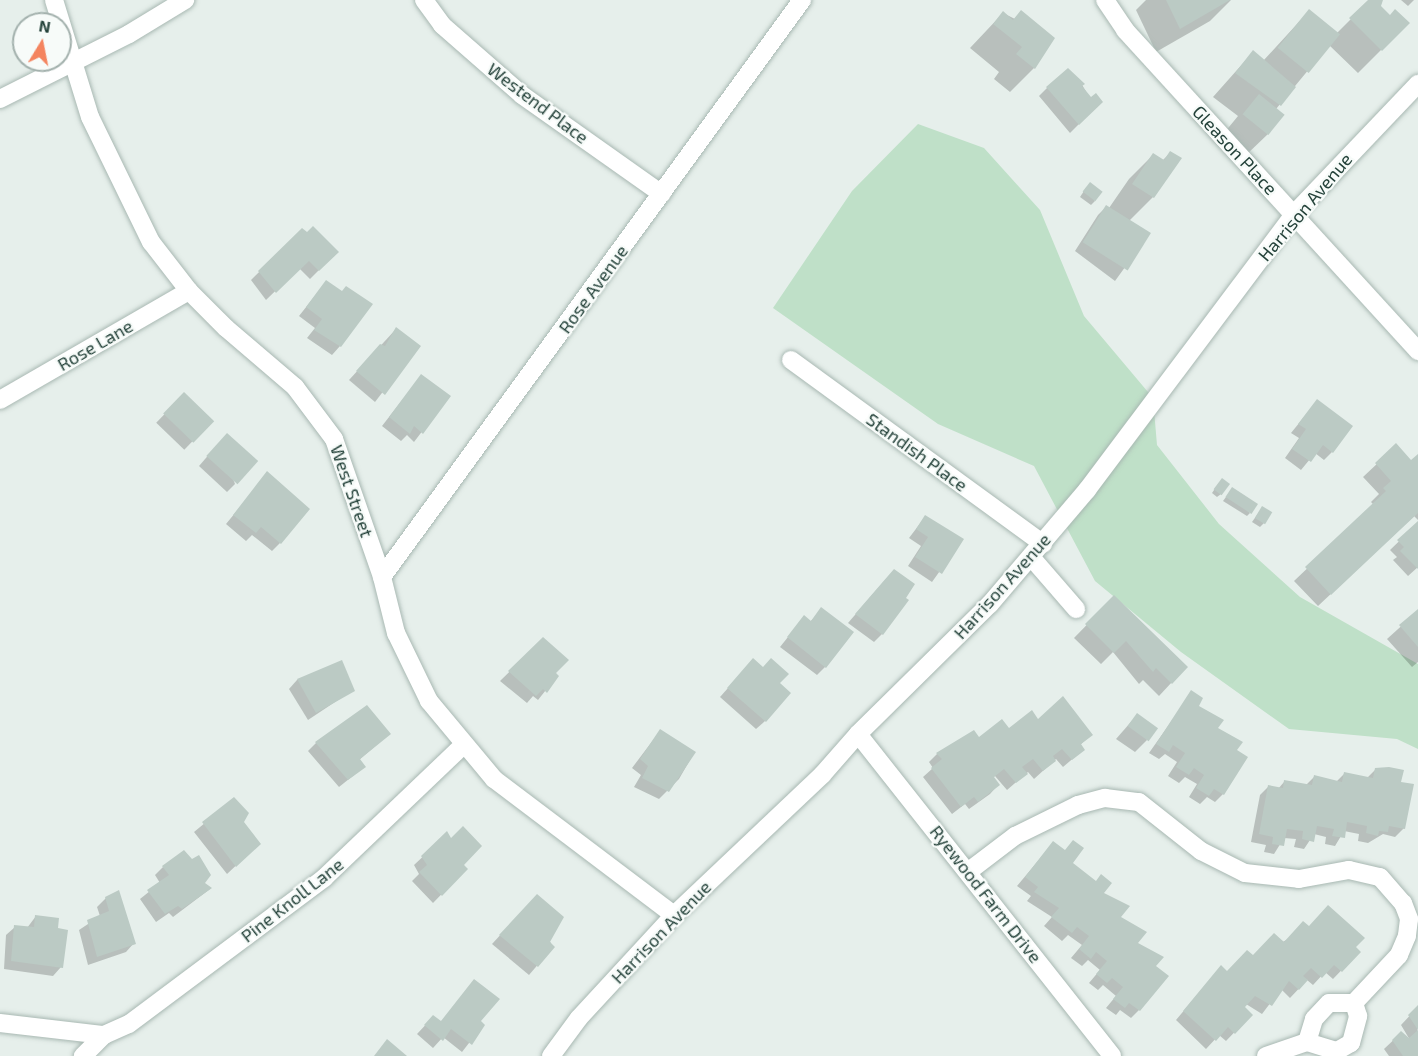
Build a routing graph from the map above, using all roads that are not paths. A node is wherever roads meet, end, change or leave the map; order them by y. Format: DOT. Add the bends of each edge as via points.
graph roads {
  1 [pos="185,0"];
  2 [pos="424,0"];
  3 [pos="802,0"];
  4 [pos="1105,0"];
  5 [pos="72,62"];
  6 [pos="53,72"];
  7 [pos="1418,84"];
  8 [pos="0,99"];
  9 [pos="662,194"];
  10 [pos="1294,214"];
  11 [pos="189,291"];
  12 [pos="1418,351"];
  13 [pos="791,360"];
  14 [pos="0,400"];
  15 [pos="1037,550"];
  16 [pos="382,577"];
  17 [pos="1076,609"];
  18 [pos="858,734"];
  19 [pos="463,745"];
  20 [pos="969,871"];
  21 [pos="674,915"];
  22 [pos="1354,1003"];
  23 [pos="0,1023"];
  24 [pos="104,1035"];
  25 [pos="1307,1042"];
  26 [pos="83,1056"];
  27 [pos="550,1056"];
  28 [pos="1112,1056"];
  29 [pos="1266,1056"];
  1 -- 5 [label="street"];
  2 -- 9 [label="street, Westend Place" via="442,25 522,95"];
  3 -- 9 [label="street, Rose Avenue"];
  4 -- 10 [label="street, Gleason Place" via="1125,30"];
  5 -- 11 [label="street, West Street" via="90,117 122,189 151,242"];
  6 -- 8 [label="street"];
  7 -- 10 [label="street, Harrison Avenue"];
  9 -- 16 [label="street, Rose Avenue"];
  10 -- 12 [label="street, Gleason Place"];
  10 -- 15 [label="street, Harrison Avenue"];
  11 -- 14 [label="street, Rose Lane"];
  11 -- 16 [label="street, West Street" via="315,410 334,438"];
  13 -- 15 [label="street, Standish Place"];
  15 -- 17 [label="street, Standish Place"];
  15 -- 18 [label="street, Harrison Avenue" via="990,604"];
  16 -- 19 [label="street, West Street" via="396,633 429,700"];
  18 -- 20 [label="street, Ryewood Farm Drive"];
  18 -- 21 [label="street, Harrison Avenue" via="822,775"];
  19 -- 21 [label="street, West Street" via="494,779"];
  19 -- 24 [label="street, Pine Knoll Lane" via="324,878 129,1024"];
  20 -- 22 [label="street" via="1015,836 1078,805 1105,798 1139,802 1201,851 1245,873 1299,879 1349,870 1380,877 1403,903 1409,919 1407,936 1399,955"];
  20 -- 28 [label="street, Ryewood Farm Drive"];
  21 -- 27 [label="street, Harrison Avenue" via="579,1018"];
  22 -- 25 [label="street" via="1329,1003 1314,1019"];
  22 -- 25 [label="street" via="1358,1016 1351,1042 1337,1051"];
  23 -- 24 [label="street"];
  24 -- 26 [label="street, Pine Knoll Lane"];
  25 -- 29 [label="street"];
}
